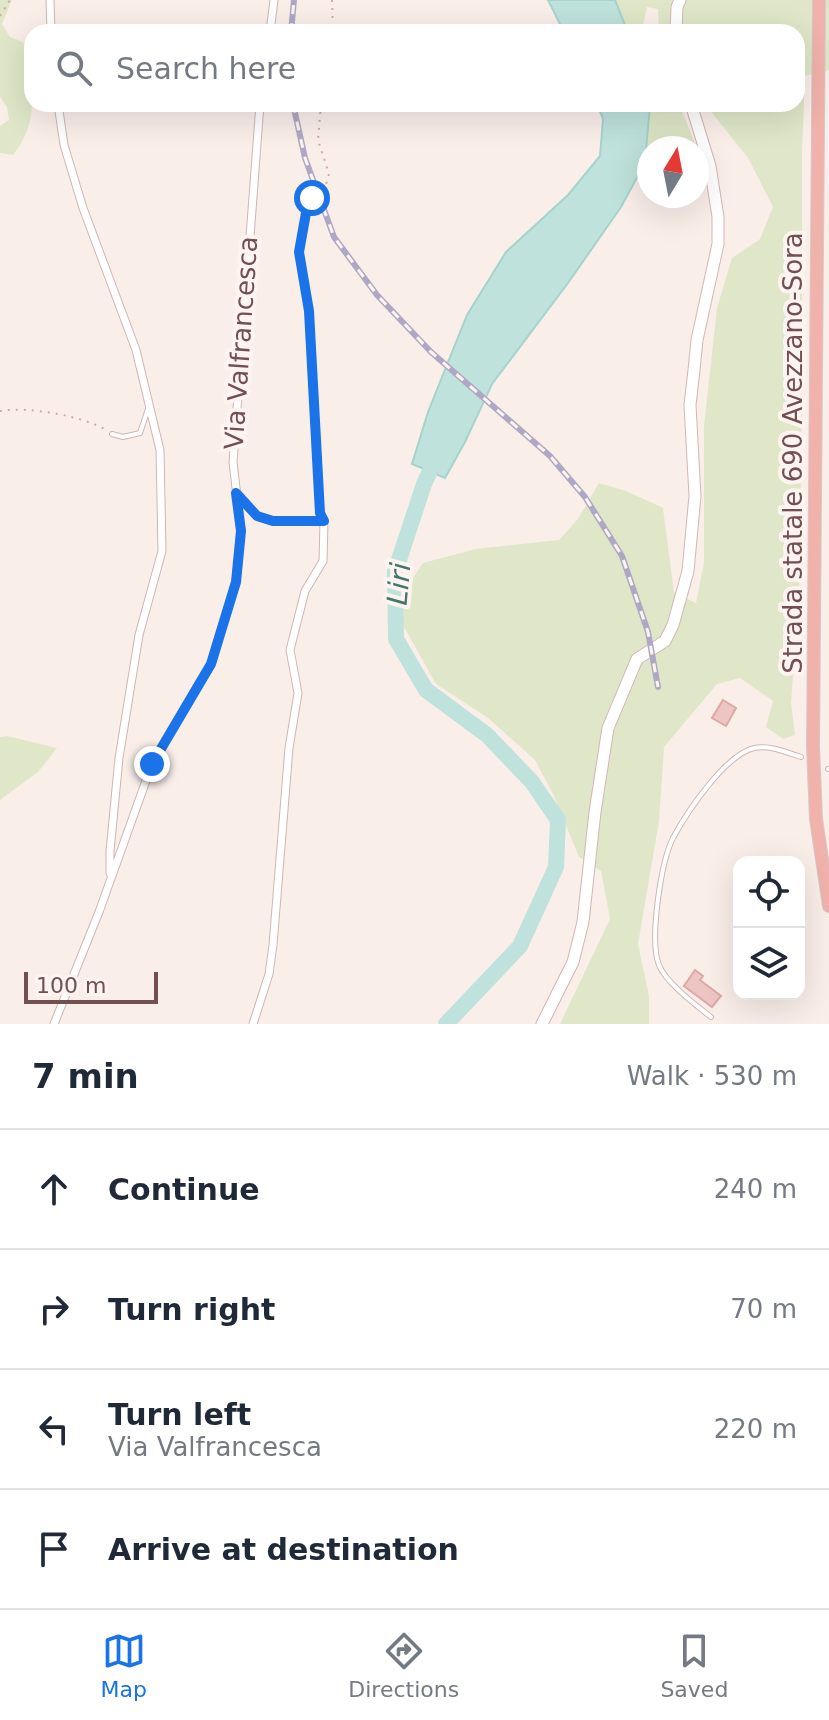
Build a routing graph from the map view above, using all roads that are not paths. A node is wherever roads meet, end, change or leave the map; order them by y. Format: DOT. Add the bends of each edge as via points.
graph roads {
  1 [pos="50,0"];
  2 [pos="274,0"];
  3 [pos="680,0"];
  4 [pos="819,0"];
  5 [pos="51,24"];
  6 [pos="271,24"];
  7 [pos="676,24"];
  8 [pos="59,112"];
  9 [pos="259,112"];
  10 [pos="693,112"];
  11 [pos="149,403"];
  12 [pos="112,434"];
  13 [pos="236,493"];
  14 [pos="801,757"];
  15 [pos="110,879"];
  16 [pos="829,906"];
  17 [pos="711,1017"];
  18 [pos="54,1024"];
  19 [pos="253,1024"];
  20 [pos="542,1024"];
  1 -- 5 [label="street"];
  2 -- 6 [label="street"];
  3 -- 7 [label="main road"];
  4 -- 16 [label="highway, Strada statale 690 Avezzano-Sora" via="813,747 816,819"];
  8 -- 11 [label="street" via="79,195 136,350"];
  9 -- 13 [label="street, Via Valfrancesca" via="238,371"];
  10 -- 20 [label="main road" via="710,166 718,244 692,382 695,496 688,571 665,641 637,659 608,728 583,922 573,962"];
  11 -- 12 [label="lane" via="140,433"];
  11 -- 15 [label="street" via="160,450 162,551 139,635"];
  13 -- 15 [label="street, Via Valfrancesca" via="241,531 236,582 211,664 152,764"];
  13 -- 19 [label="street" via="257,516 324,521 323,561 305,591 290,650 298,693 273,945"];
  14 -- 17 [label="lane" via="754,748 731,759 672,840 655,924 659,965"];
  15 -- 18 [label="street, Via Valfrancesca"];
}
